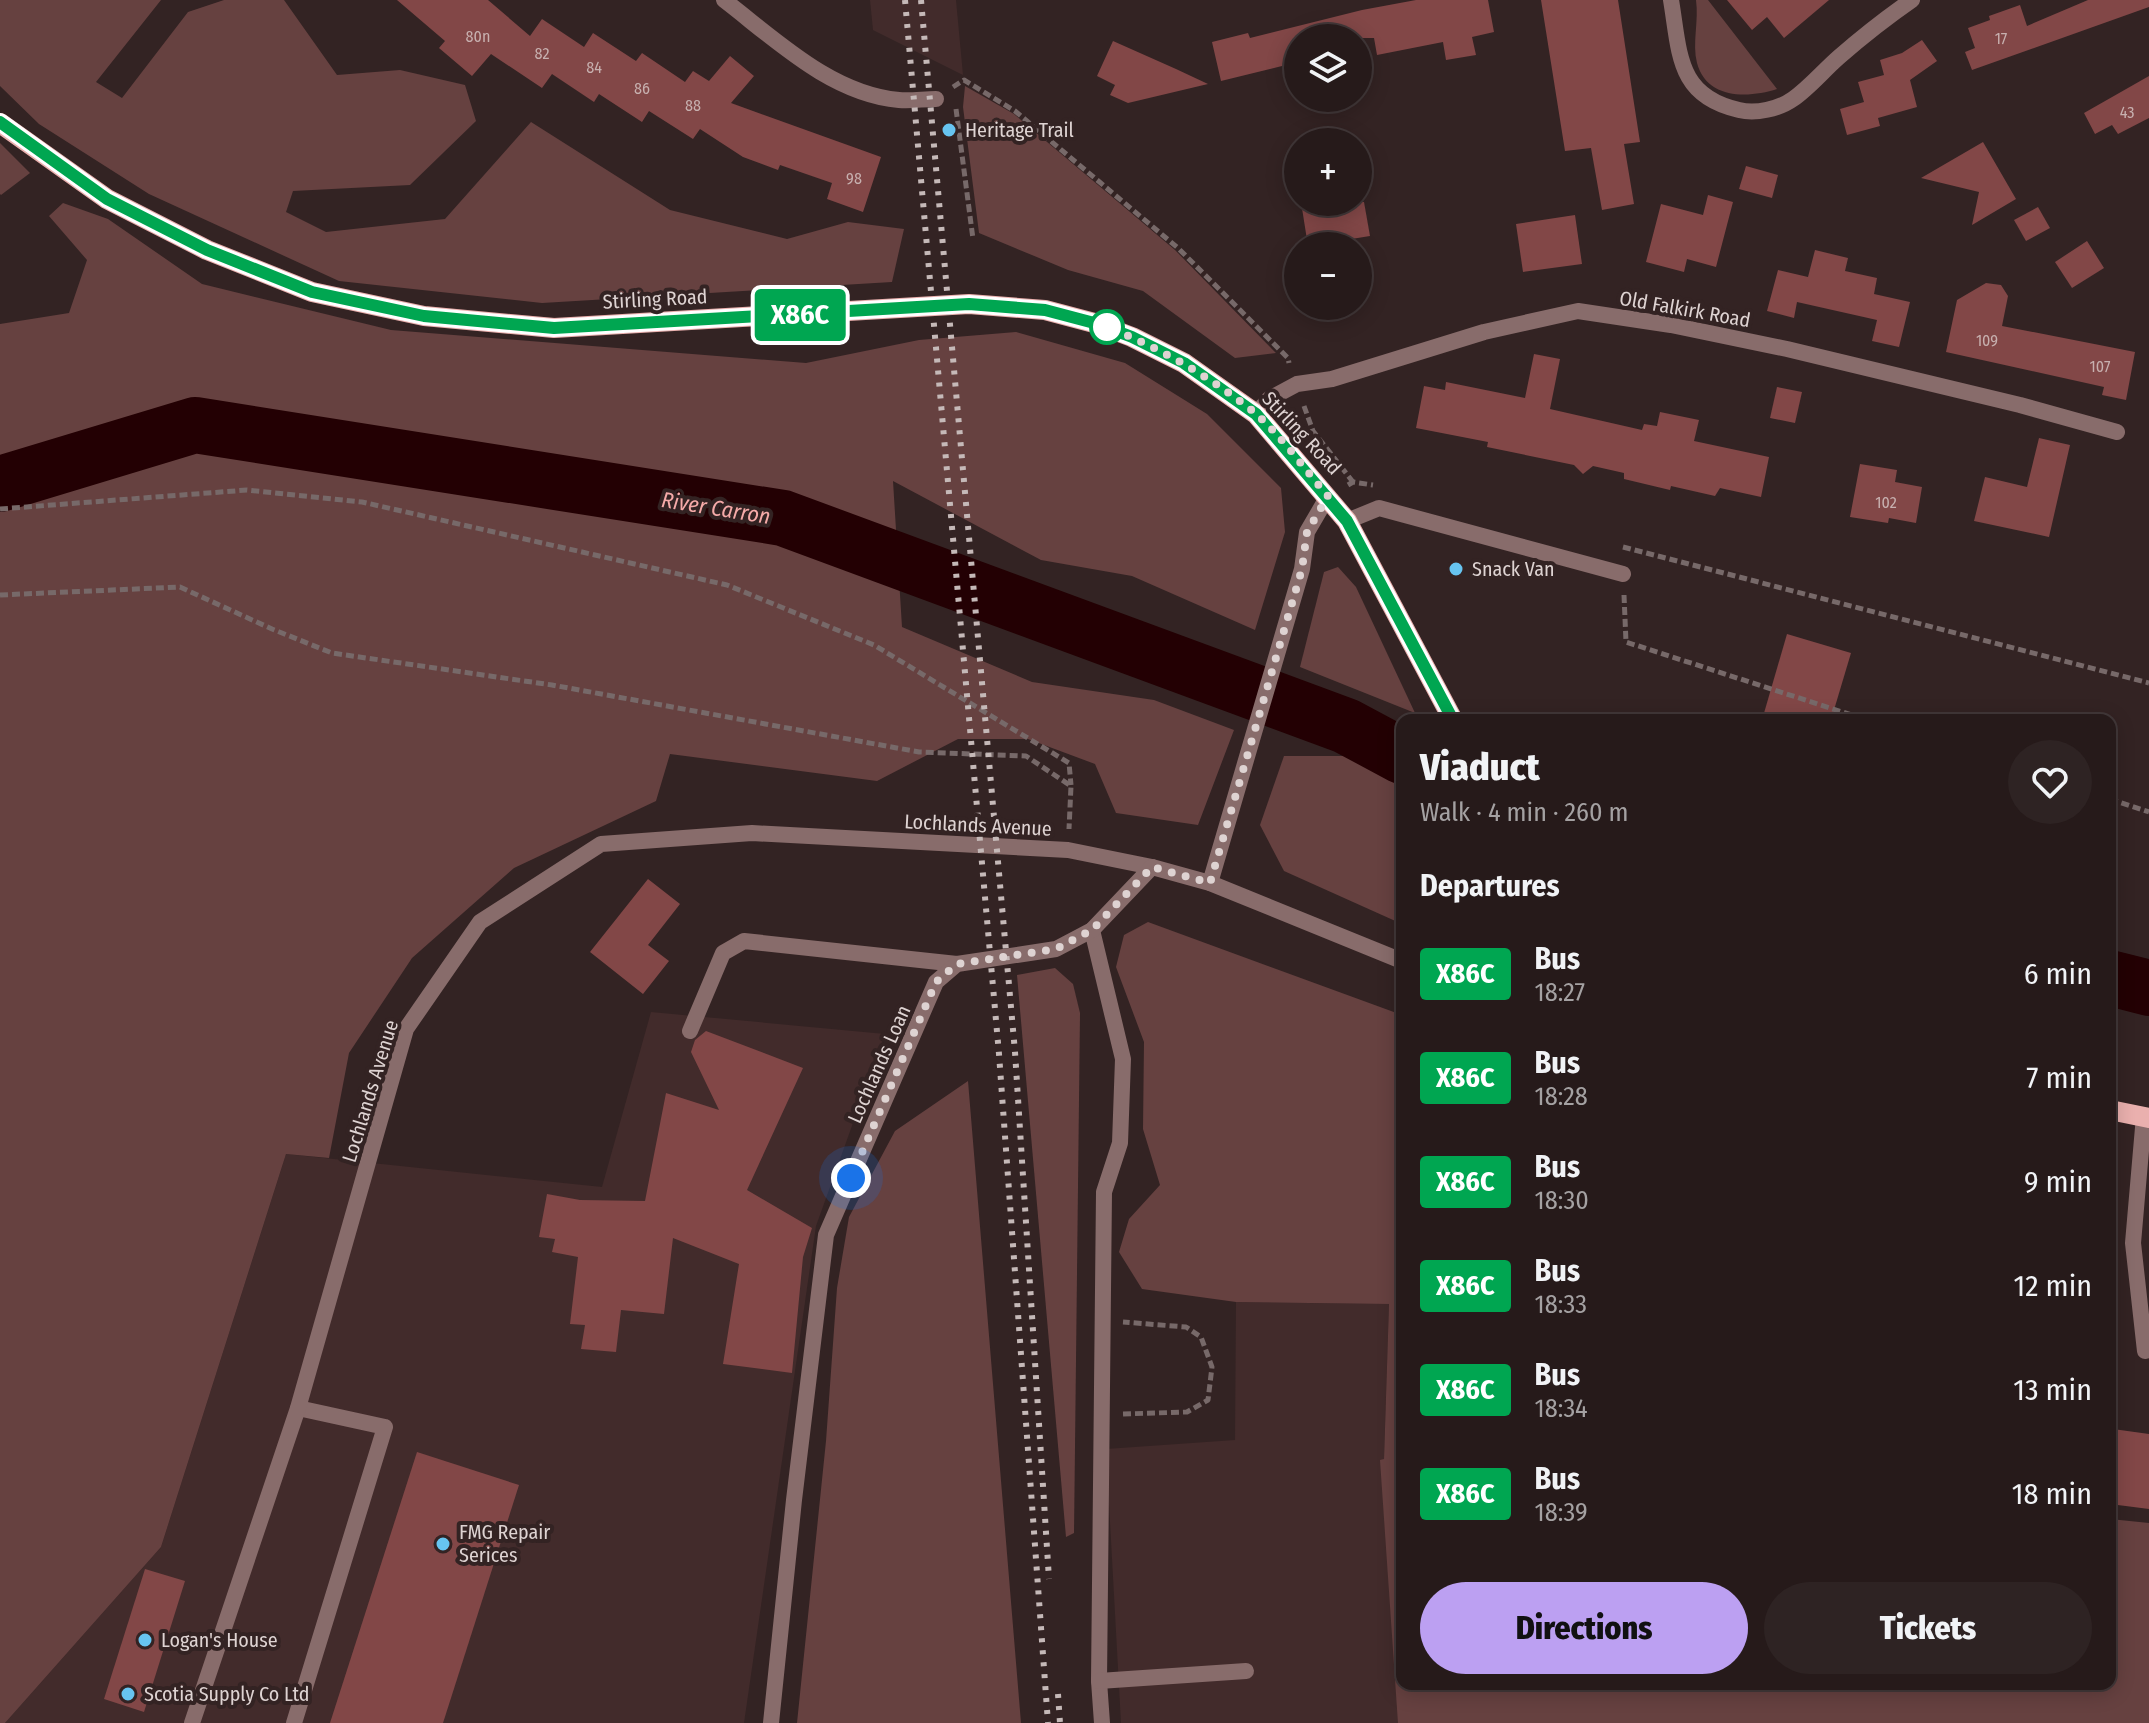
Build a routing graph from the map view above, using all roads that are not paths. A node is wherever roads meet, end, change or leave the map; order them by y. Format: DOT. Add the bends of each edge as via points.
graph roads {
  1 [pos="724,0"];
  2 [pos="1671,0"];
  3 [pos="1912,0"];
  4 [pos="936,99"];
  5 [pos="0,123"];
  6 [pos="1256,414"];
  7 [pos="2117,432"];
  8 [pos="1328,496"];
  9 [pos="1347,521"];
  10 [pos="1623,574"];
  11 [pos="1450,714"];
  12 [pos="1152,867"];
  13 [pos="1210,883"];
  14 [pos="1092,930"];
  15 [pos="1396,959"];
  16 [pos="957,964"];
  17 [pos="690,1031"];
  18 [pos="2116,1111"];
  19 [pos="2146,1117"];
  20 [pos="2149,1350"];
  21 [pos="298,1408"];
  22 [pos="1246,1671"];
  23 [pos="1099,1681"];
  24 [pos="192,1723"];
  25 [pos="294,1723"];
  26 [pos="771,1723"];
  27 [pos="1102,1723"];
  1 -- 4 [label="street" via="817,71 898,100"];
  2 -- 3 [label="street" via="1689,78 1700,94 1747,112 1791,100"];
  5 -- 6 [label="main road, Stirling Road" via="107,199 207,250 312,292 424,316 554,328 969,304 1045,310 1132,337 1184,363"];
  6 -- 7 [label="street, Old Falkirk Road" via="1269,399 1297,384 1578,311 1787,349"];
  6 -- 8 [label="main road, Stirling Road"];
  8 -- 9 [label="main road, Stirling Road"];
  8 -- 13 [label="street" via="1307,532 1302,569"];
  9 -- 10 [label="street" via="1379,508"];
  9 -- 11 [label="main road, Stirling Road"];
  12 -- 13 [label="street"];
  12 -- 14 [label="street"];
  12 -- 21 [label="street, Lochlands Avenue" via="1068,850 752,833 601,844 480,922 406,1029"];
  13 -- 15 [label="street"];
  14 -- 16 [label="street" via="1056,949"];
  14 -- 23 [label="street" via="1123,1059 1120,1143 1104,1192"];
  16 -- 17 [label="street" via="744,941 723,953"];
  16 -- 26 [label="street, Lochlands Loan" via="936,982 826,1235"];
  18 -- 19 [label="main road"];
  19 -- 20 [label="street" via="2133,1243 2145,1351"];
  21 -- 24 [label="street, Lochlands Avenue"];
  21 -- 25 [label="street" via="385,1427"];
  22 -- 23 [label="street"];
  23 -- 27 [label="street"];
}
